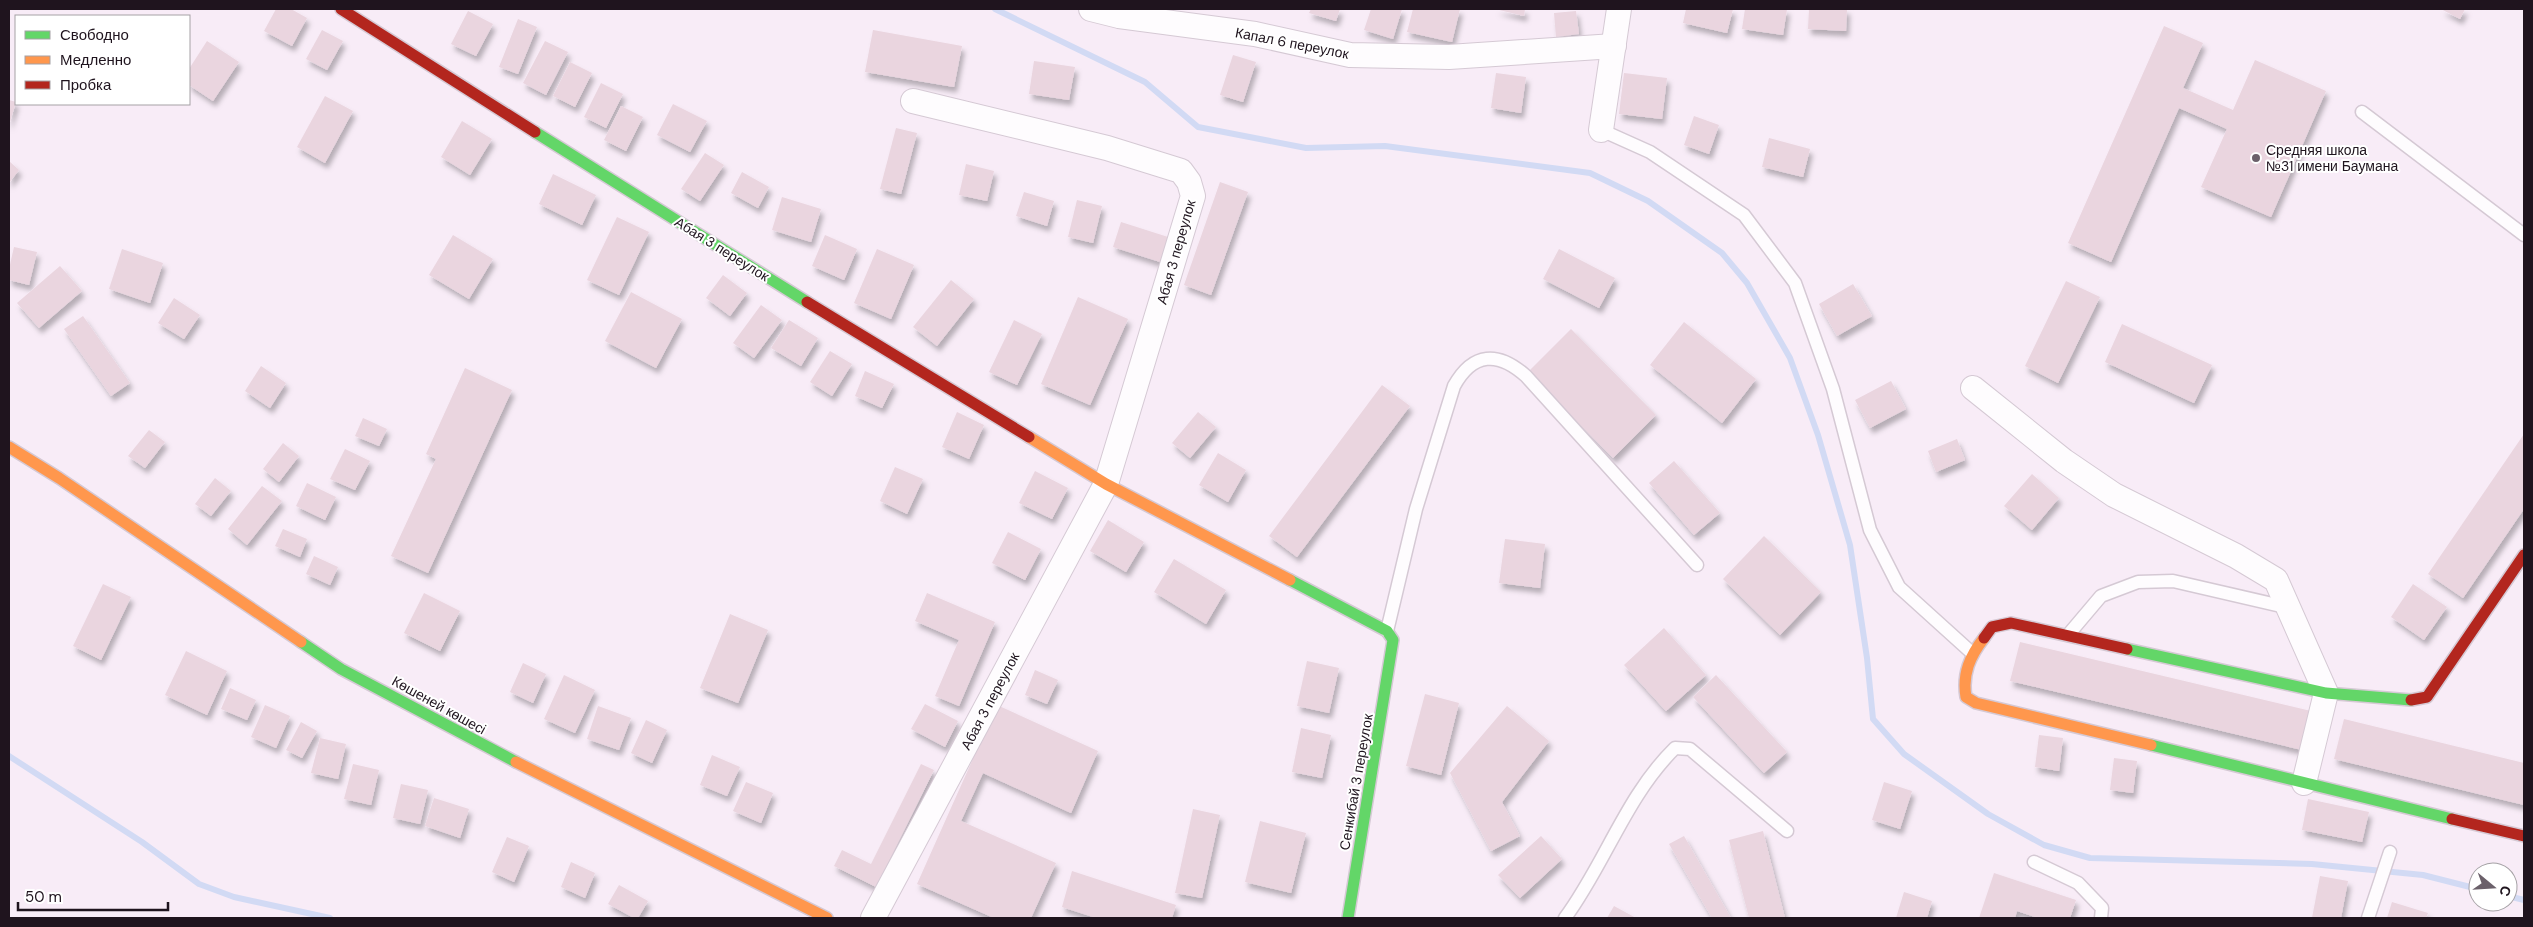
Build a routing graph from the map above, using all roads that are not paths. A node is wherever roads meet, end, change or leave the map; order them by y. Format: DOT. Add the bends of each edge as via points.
graph roads {
  1 [pos="341,9"];
  2 [pos="1091,9"];
  3 [pos="1619,9"];
  4 [pos="1614,46"];
  5 [pos="913,101"];
  6 [pos="2362,112"];
  7 [pos="1601,130"];
  8 [pos="2524,235"];
  9 [pos="1973,388"];
  10 [pos="10,442"];
  11 [pos="1106,484"];
  12 [pos="2524,555"];
  13 [pos="1698,565"];
  14 [pos="2290,608"];
  15 [pos="1387,631"];
  16 [pos="2068,635"];
  17 [pos="1972,652"];
  18 [pos="2326,693"];
  19 [pos="2304,783"];
  20 [pos="1787,831"];
  21 [pos="2524,836"];
  22 [pos="2390,852"];
  23 [pos="2034,862"];
  24 [pos="827,918"];
  25 [pos="873,918"];
  26 [pos="1348,918"];
  27 [pos="1565,918"];
  28 [pos="2101,918"];
  29 [pos="2368,918"];
  1 -- 11 [label="street, Абая 3 переулок" via="729,254"];
  2 -- 4 [label="street, Капал 6 переулок" via="1119,16 1255,34 1350,55 1449,57"];
  3 -- 4 [label="street"];
  4 -- 7 [label="street"];
  5 -- 11 [label="street, Абая 3 переулок" via="1107,148 1181,171 1189,182 1193,196 1188,216"];
  6 -- 8 [label="lane"];
  7 -- 17 [label="lane" via="1650,152 1744,215 1795,283 1833,389 1870,530 1899,587"];
  9 -- 14 [label="street" via="2064,461 2114,495 2236,556 2276,580"];
  10 -- 24 [label="street, Көшеней көшесі" via="342,668 467,738"];
  11 -- 15 [label="street, Абая 3 переулок"];
  11 -- 25 [label="street, Абая 3 переулок"];
  12 -- 18 [label="street" via="2427,697 2408,700"];
  13 -- 15 [label="lane" via="1526,376 1515,366 1488,358 1474,361 1462,370 1454,386 1416,509"];
  14 -- 16 [label="lane" via="2173,581 2138,582 2101,596"];
  14 -- 18 [label="street"];
  15 -- 26 [label="street, Сенкибай 3 переулок" via="1393,640 1393,650"];
  16 -- 17 [label="street" via="2011,623 1992,627"];
  16 -- 18 [label="street"];
  17 -- 19 [label="street" via="1963,687 1966,697 1976,703"];
  18 -- 19 [label="street"];
  19 -- 21 [label="street"];
  20 -- 27 [label="lane" via="1690,749 1675,748 1624,816"];
  22 -- 29 [label="lane"];
  23 -- 28 [label="lane" via="2078,883 2102,908"];
}
